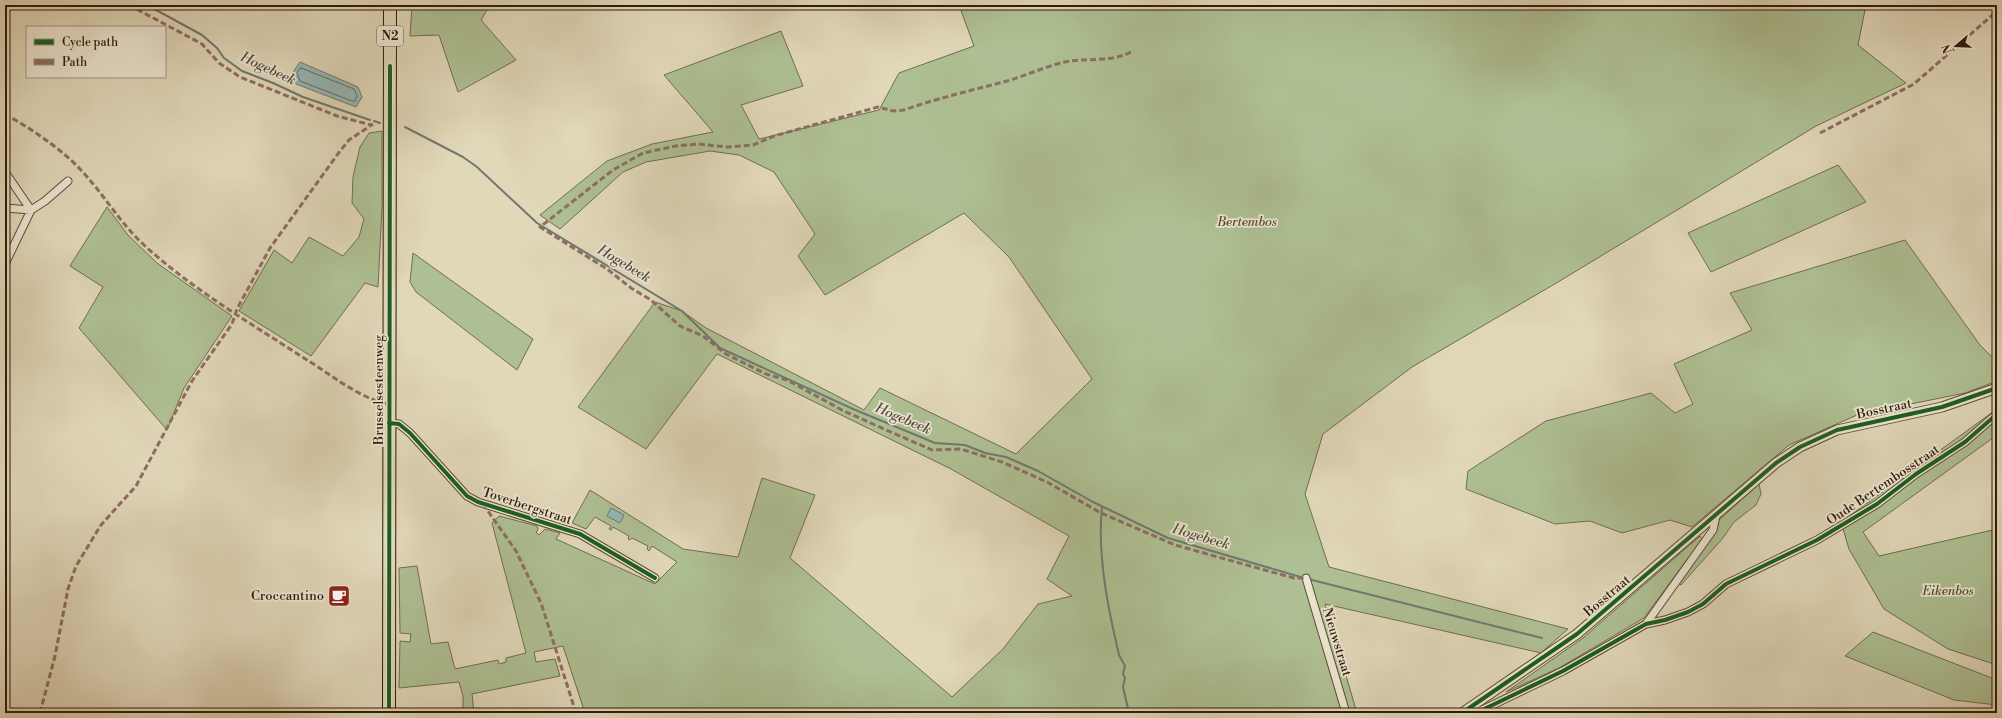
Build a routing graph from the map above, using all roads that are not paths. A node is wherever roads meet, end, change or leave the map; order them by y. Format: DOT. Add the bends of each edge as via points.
graph roads {
  1 [pos="390,5"];
  2 [pos="5,172"];
  3 [pos="68,181"];
  4 [pos="5,208"];
  5 [pos="31,210"];
  6 [pos="5,264"];
  7 [pos="1997,388"];
  8 [pos="1997,414"];
  9 [pos="389,423"];
  10 [pos="1716,516"];
  11 [pos="655,578"];
  12 [pos="1306,578"];
  13 [pos="1646,624"];
  14 [pos="389,713"];
  15 [pos="1346,713"];
  16 [pos="1462,713"];
  17 [pos="1476,713"];
  1 -- 9 [label="main road, Brusselsesteenweg / N2"];
  2 -- 5 [label="street"];
  3 -- 5 [label="street"];
  4 -- 5 [label="street"];
  5 -- 6 [label="street"];
  7 -- 10 [label="street, Bosstraat" via="1942,407 1837,430 1800,447 1776,464"];
  8 -- 13 [label="street, Oude Bertembosstraat" via="1965,442 1846,524 1726,584 1703,604 1688,612"];
  9 -- 11 [label="street, Toverbergstraat" via="399,424 410,433 468,496 478,502 580,534"];
  9 -- 14 [label="main road, Brusselsesteenweg / N2"];
  10 -- 13 [label="street, Oude Bertembosstraat" via="1713,530"];
  10 -- 16 [label="street, Bosstraat" via="1577,634"];
  12 -- 15 [label="street, Nieuwstraat"];
  13 -- 17 [label="street, Oude Bertembosstraat" via="1563,671"];
}
